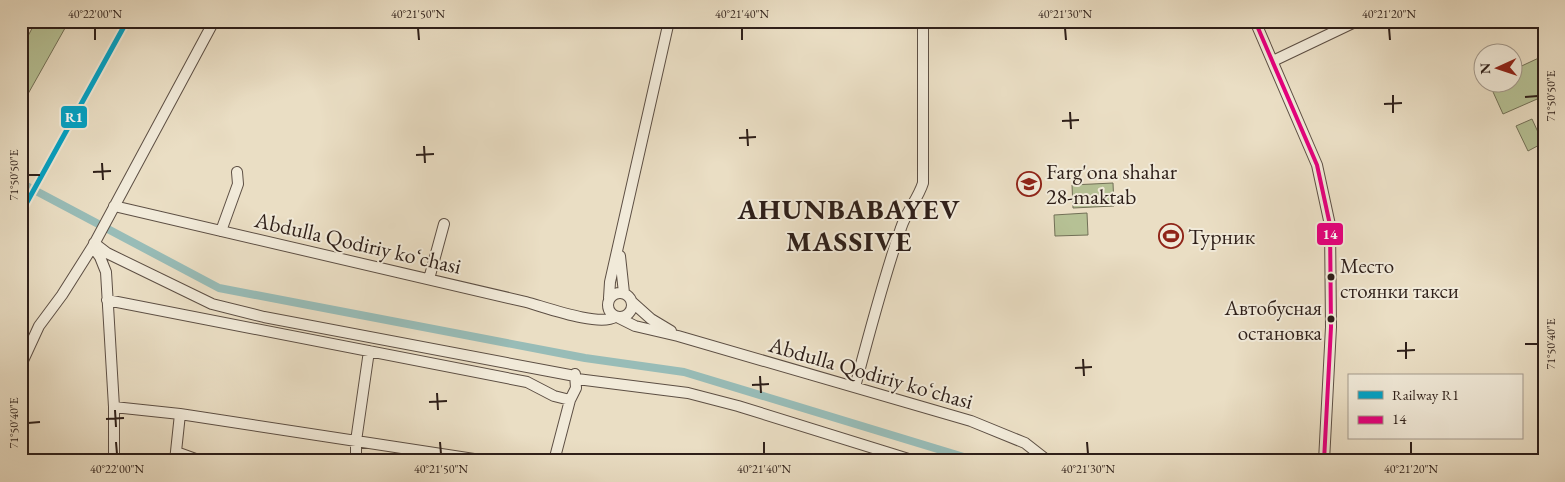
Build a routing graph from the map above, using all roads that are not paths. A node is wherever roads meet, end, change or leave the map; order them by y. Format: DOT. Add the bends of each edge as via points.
graph roads {
  1 [pos="214,21"];
  2 [pos="669,21"];
  3 [pos="923,21"];
  4 [pos="1255,21"];
  5 [pos="1357,21"];
  6 [pos="1273,61"];
  7 [pos="237,172"];
  8 [pos="114,206"];
  9 [pos="444,224"];
  10 [pos="221,231"];
  11 [pos="95,242"];
  12 [pos="619,250"];
  13 [pos="429,279"];
  14 [pos="624,293"];
  15 [pos="107,300"];
  16 [pos="608,301"];
  17 [pos="632,302"];
  18 [pos="617,317"];
  19 [pos="592,319"];
  20 [pos="678,336"];
  21 [pos="369,351"];
  22 [pos="21,365"];
  23 [pos="576,375"];
  24 [pos="855,387"];
  25 [pos="570,400"];
  26 [pos="114,407"];
  27 [pos="180,414"];
  28 [pos="356,441"];
  29 [pos="176,457"];
  30 [pos="114,461"];
  31 [pos="201,461"];
  32 [pos="356,461"];
  33 [pos="487,461"];
  34 [pos="554,461"];
  35 [pos="915,461"];
  36 [pos="1048,461"];
  37 [pos="1324,461"];
  1 -- 8 [label="street"];
  2 -- 12 [label="street"];
  3 -- 24 [label="street" via="923,183 906,214 887,266"];
  4 -- 6 [label="street"];
  5 -- 6 [label="street"];
  6 -- 37 [label="street" via="1316,165 1330,225 1331,327"];
  7 -- 10 [label="street" via="238,184"];
  8 -- 10 [label="street, Abdulla Qodiriy koʻchasi"];
  8 -- 11 [label="street"];
  9 -- 13 [label="street"];
  10 -- 13 [label="street, Abdulla Qodiriy koʻchasi"];
  11 -- 15 [label="street" via="106,272"];
  11 -- 22 [label="street" via="39,326"];
  11 -- 23 [label="street" via="106,253 212,304 264,317"];
  12 -- 14 [label="street"];
  12 -- 16 [label="street"];
  13 -- 19 [label="street, Abdulla Qodiriy koʻchasi"];
  14 -- 16 [label="street" via="616,293"];
  14 -- 17 [label="street, Abdulla Qodiriy koʻchasi"];
  15 -- 21 [label="street"];
  15 -- 26 [label="street"];
  16 -- 18 [label="street" via="610,312"];
  16 -- 19 [label="street" via="600,315"];
  17 -- 18 [label="street" via="630,313"];
  17 -- 20 [label="street, Abdulla Qodiriy koʻchasi"];
  18 -- 19 [label="street, Abdulla Qodiriy koʻchasi"];
  18 -- 20 [label="street, Abdulla Qodiriy koʻchasi" via="636,326"];
  20 -- 24 [label="street, Abdulla Qodiriy koʻchasi"];
  21 -- 25 [label="street" via="527,382"];
  21 -- 28 [label="street"];
  23 -- 25 [label="street" via="576,388"];
  23 -- 35 [label="street" via="688,393"];
  24 -- 36 [label="street, Abdulla Qodiriy koʻchasi" via="1002,432 1025,443"];
  25 -- 34 [label="street"];
  26 -- 27 [label="street"];
  26 -- 30 [label="street"];
  27 -- 28 [label="street"];
  27 -- 29 [label="street"];
  28 -- 32 [label="street"];
  28 -- 33 [label="street"];
  29 -- 31 [label="street"];
}
